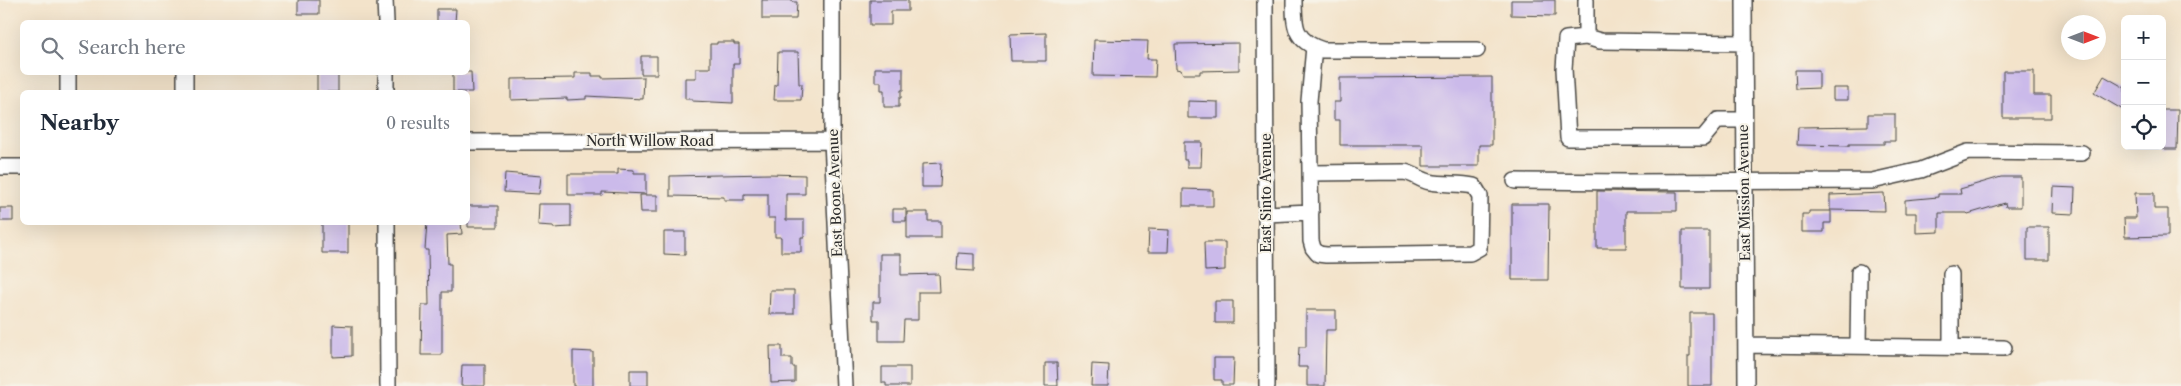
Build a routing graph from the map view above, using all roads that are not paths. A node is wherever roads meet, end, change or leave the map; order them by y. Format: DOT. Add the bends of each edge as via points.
graph roads {
  1 [pos="385,0"];
  2 [pos="832,0"];
  3 [pos="1266,0"];
  4 [pos="1294,0"];
  5 [pos="1586,0"];
  6 [pos="1744,0"];
  7 [pos="386,20"];
  8 [pos="1586,37"];
  9 [pos="1744,43"];
  10 [pos="1314,47"];
  11 [pos="1477,50"];
  12 [pos="68,75"];
  13 [pos="185,75"];
  14 [pos="386,75"];
  15 [pos="68,90"];
  16 [pos="185,90"];
  17 [pos="386,90"];
  18 [pos="1744,120"];
  19 [pos="832,141"];
  20 [pos="470,142"];
  21 [pos="2082,152"];
  22 [pos="0,167"];
  23 [pos="20,167"];
  24 [pos="1310,173"];
  25 [pos="1515,180"];
  26 [pos="1745,181"];
  27 [pos="1310,212"];
  28 [pos="1266,214"];
  29 [pos="387,225"];
  30 [pos="1859,272"];
  31 [pos="1950,274"];
  32 [pos="1746,345"];
  33 [pos="1858,346"];
  34 [pos="1951,347"];
  35 [pos="2004,348"];
  36 [pos="388,386"];
  37 [pos="844,386"];
  38 [pos="1267,386"];
  39 [pos="1746,386"];
  1 -- 7 [label="street"];
  2 -- 19 [label="street, East Boone Avenue"];
  3 -- 28 [label="street, East Sinto Avenue"];
  4 -- 10 [label="street" via="1297,31 1302,40"];
  5 -- 8 [label="street"];
  6 -- 9 [label="street, East Mission Avenue"];
  8 -- 9 [label="street" via="1600,42"];
  8 -- 18 [label="street" via="1566,39 1564,69 1568,138 1703,138 1718,120"];
  9 -- 18 [label="street, East Mission Avenue"];
  10 -- 11 [label="street" via="1348,51"];
  10 -- 24 [label="street"];
  12 -- 15 [label="street"];
  13 -- 16 [label="street"];
  14 -- 17 [label="street"];
  18 -- 26 [label="street, East Mission Avenue"];
  19 -- 20 [label="street, North Willow Road"];
  19 -- 37 [label="street, East Boone Avenue"];
  21 -- 26 [label="street" via="1968,152 1921,170 1872,180"];
  22 -- 23 [label="street"];
  24 -- 27 [label="street"];
  24 -- 27 [label="street" via="1404,172 1433,183 1474,186 1480,196 1479,248 1470,254 1318,254 1312,248"];
  25 -- 26 [label="street"];
  26 -- 32 [label="street, East Mission Avenue"];
  27 -- 28 [label="street"];
  28 -- 38 [label="street, East Sinto Avenue"];
  29 -- 36 [label="street"];
  30 -- 33 [label="street"];
  31 -- 34 [label="street"];
  32 -- 33 [label="street"];
  32 -- 39 [label="street, East Mission Avenue"];
  33 -- 34 [label="street"];
  34 -- 35 [label="street"];
}
